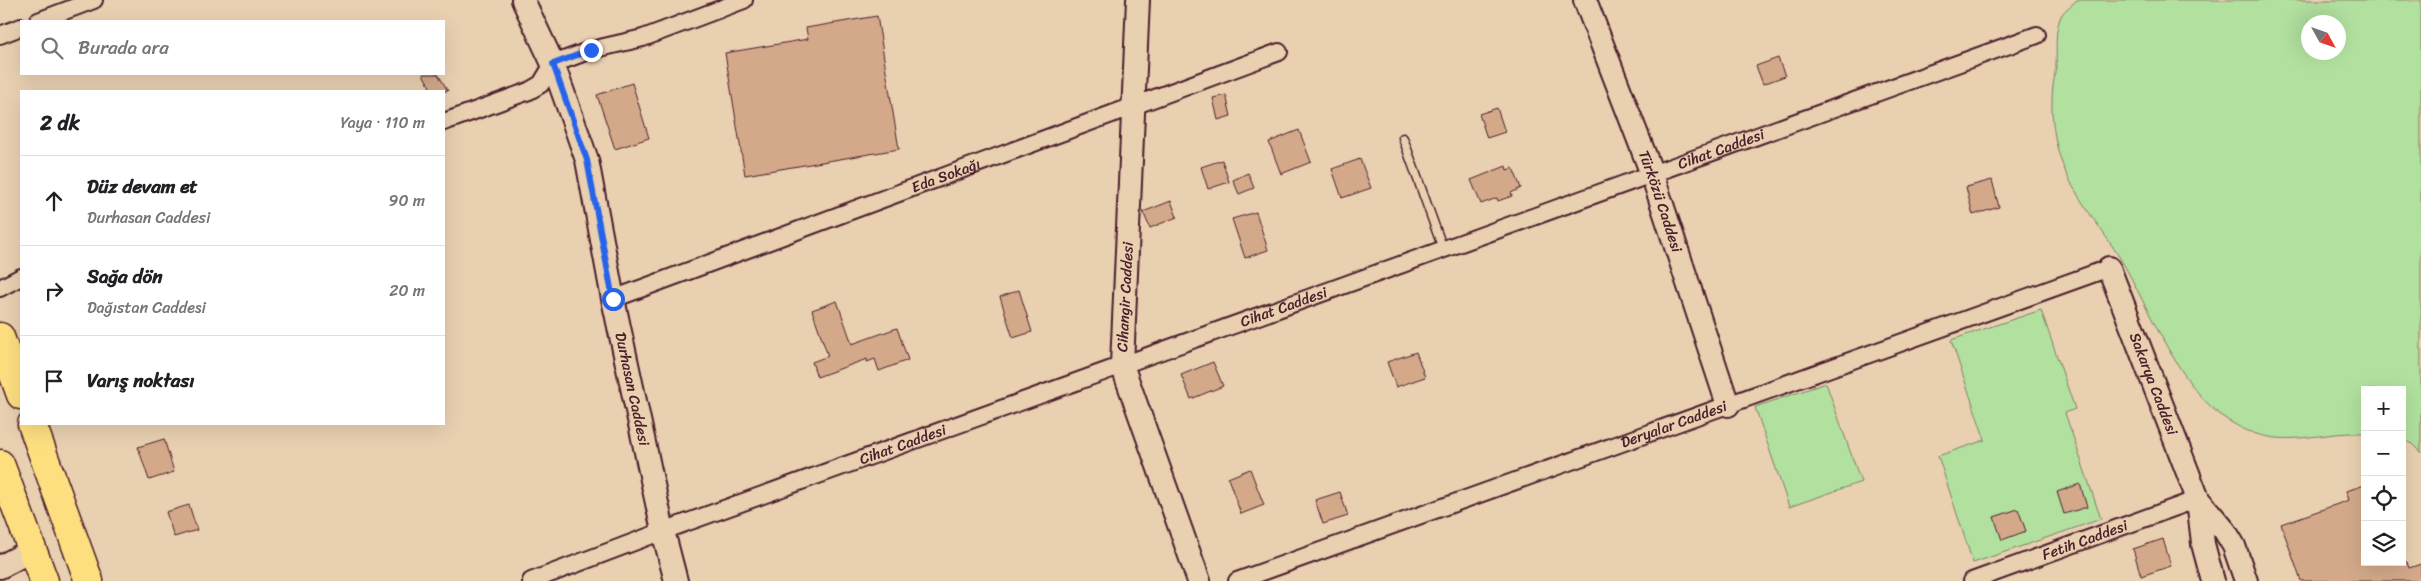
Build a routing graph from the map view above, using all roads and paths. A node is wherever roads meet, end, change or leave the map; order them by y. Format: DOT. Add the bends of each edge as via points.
graph roads {
  1 [pos="94,0"];
  2 [pos="523,0"];
  3 [pos="744,0"];
  4 [pos="1138,0"];
  5 [pos="1585,0"];
  6 [pos="41,20"];
  7 [pos="20,27"];
  8 [pos="0,35"];
  9 [pos="2038,35"];
  10 [pos="1279,52"];
  11 [pos="553,64"];
  12 [pos="1134,106"];
  13 [pos="445,122"];
  14 [pos="1403,138"];
  15 [pos="1652,174"];
  16 [pos="1443,249"];
  17 [pos="2109,268"];
  18 [pos="20,278"];
  19 [pos="0,288"];
  20 [pos="613,299"];
  21 [pos="0,337"];
  22 [pos="1122,365"];
  23 [pos="20,392"];
  24 [pos="1728,404"];
  25 [pos="32,425"];
  26 [pos="0,464"];
  27 [pos="2198,498"];
  28 [pos="663,531"];
  29 [pos="32,550"];
  30 [pos="0,567"];
  31 [pos="44,581"];
  32 [pos="89,581"];
  33 [pos="531,581"];
  34 [pos="676,581"];
  35 [pos="1199,581"];
  36 [pos="1237,581"];
  37 [pos="1972,581"];
  38 [pos="2213,581"];
  39 [pos="2246,581"];
  1 -- 6 [label="street"];
  2 -- 11 [label="street, Durhasan Caddesi"];
  3 -- 11 [label="street" via="652,35 591,50"];
  4 -- 12 [label="street, Cihangir Caddesi"];
  5 -- 15 [label="street, Türközü Caddesi"];
  7 -- 8 [label="street"];
  9 -- 15 [label="street, Cihat Caddesi"];
  10 -- 12 [label="street, Eda Sokağı"];
  11 -- 13 [label="street" via="541,84 530,91"];
  11 -- 20 [label="street, Durhasan Caddesi" via="587,160"];
  12 -- 20 [label="street, Eda Sokağı"];
  12 -- 22 [label="street, Cihangir Caddesi"];
  14 -- 16 [label="lane"];
  15 -- 16 [label="street, Cihat Caddesi"];
  15 -- 24 [label="street, Türközü Caddesi"];
  16 -- 22 [label="street, Cihat Caddesi"];
  17 -- 24 [label="street, Deryalar Caddesi"];
  17 -- 27 [label="street, Sakarya Caddesi"];
  18 -- 19 [label="street"];
  20 -- 28 [label="street, Durhasan Caddesi"];
  21 -- 23 [label="highway"];
  22 -- 28 [label="street, Cihat Caddesi"];
  22 -- 35 [label="street, Cihangir Caddesi"];
  24 -- 36 [label="street, Deryalar Caddesi"];
  25 -- 32 [label="highway"];
  26 -- 29 [label="highway"];
  27 -- 37 [label="street, Fetih Caddesi"];
  27 -- 38 [label="street, Sakarya Caddesi"];
  27 -- 39 [label="street, Sakarya Caddesi" via="2225,530"];
  28 -- 33 [label="street, Cihat Caddesi"];
  28 -- 34 [label="street, Durhasan Caddesi"];
  29 -- 30 [label="street"];
  29 -- 31 [label="highway"];
}
